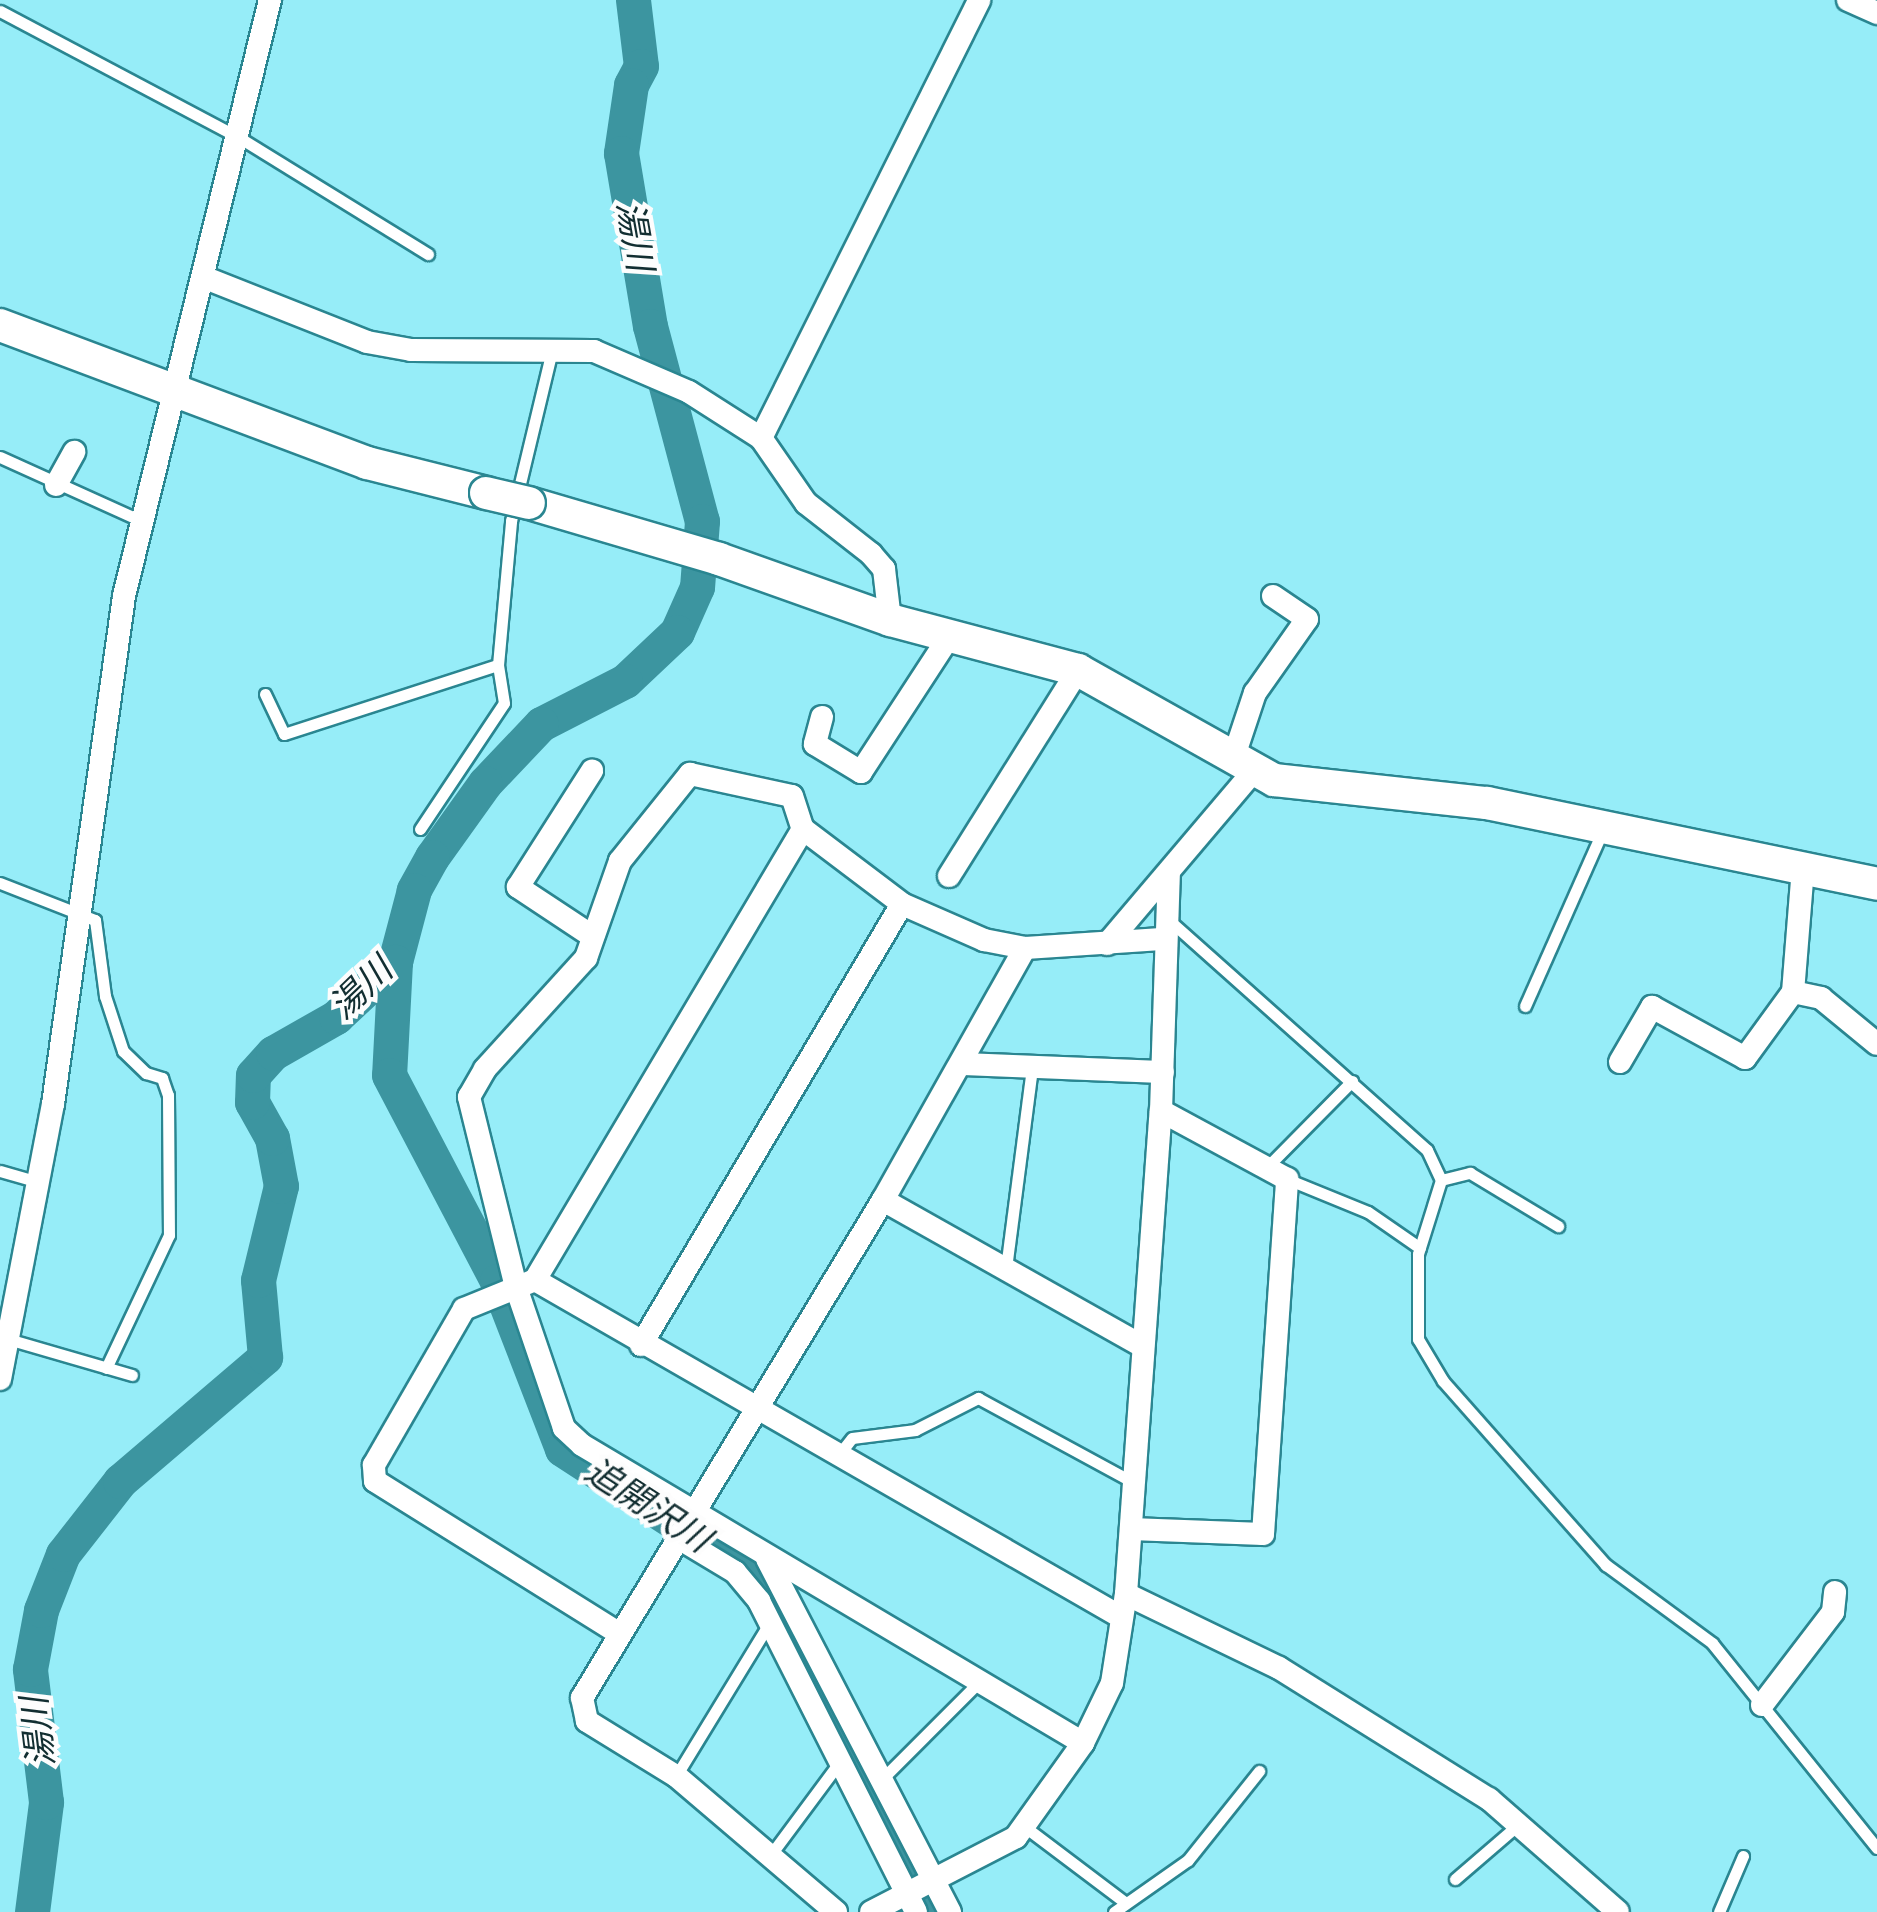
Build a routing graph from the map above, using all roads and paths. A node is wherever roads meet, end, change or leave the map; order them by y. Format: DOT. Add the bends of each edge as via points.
graph roads {
  1 [pos="270,0"];
  2 [pos="979,0"];
  3 [pos="1848,0"];
  4 [pos="0,11"];
  5 [pos="1877,13"];
  6 [pos="240,138"];
  7 [pos="428,254"];
  8 [pos="203,278"];
  9 [pos="0,325"];
  10 [pos="551,355"];
  11 [pos="178,390"];
  12 [pos="762,438"];
  13 [pos="74,452"];
  14 [pos="0,458"];
  15 [pos="56,485"];
  16 [pos="145,522"];
  17 [pos="1273,596"];
  18 [pos="890,620"];
  19 [pos="951,634"];
  20 [pos="498,664"];
  21 [pos="1078,670"];
  22 [pos="266,694"];
  23 [pos="822,716"];
  24 [pos="1243,766"];
  25 [pos="592,772"];
  26 [pos="420,830"];
  27 [pos="802,830"];
  28 [pos="1603,830"];
  29 [pos="1802,868"];
  30 [pos="1168,875"];
  31 [pos="949,876"];
  32 [pos="0,883"];
  33 [pos="1877,884"];
  34 [pos="902,904"];
  35 [pos="82,914"];
  36 [pos="1164,928"];
  37 [pos="592,936"];
  38 [pos="1107,944"];
  39 [pos="1025,948"];
  40 [pos="1793,992"];
  41 [pos="1525,1006"];
  42 [pos="1877,1044"];
  43 [pos="1620,1062"];
  44 [pos="962,1064"];
  45 [pos="1032,1067"];
  46 [pos="1163,1072"];
  47 [pos="1352,1081"];
  48 [pos="1161,1110"];
  49 [pos="0,1170"];
  50 [pos="1264,1170"];
  51 [pos="1287,1179"];
  52 [pos="1441,1180"];
  53 [pos="38,1182"];
  54 [pos="883,1200"];
  55 [pos="1558,1226"];
  56 [pos="1420,1248"];
  57 [pos="1006,1268"];
  58 [pos="513,1289"];
  59 [pos="4,1339"];
  60 [pos="641,1345"];
  61 [pos="1142,1346"];
  62 [pos="106,1368"];
  63 [pos="132,1375"];
  64 [pos="0,1379"];
  65 [pos="755,1410"];
  66 [pos="837,1457"];
  67 [pos="1133,1482"];
  68 [pos="685,1524"];
  69 [pos="1131,1529"];
  70 [pos="765,1556"];
  71 [pos="1835,1592"];
  72 [pos="1124,1606"];
  73 [pos="770,1621"];
  74 [pos="620,1634"];
  75 [pos="980,1681"];
  76 [pos="1762,1705"];
  77 [pos="1083,1743"];
  78 [pos="842,1758"];
  79 [pos="1260,1772"];
  80 [pos="676,1776"];
  81 [pos="884,1777"];
  82 [pos="1519,1824"];
  83 [pos="1025,1827"];
  84 [pos="1877,1848"];
  85 [pos="772,1853"];
  86 [pos="1743,1856"];
  87 [pos="1455,1879"];
  88 [pos="919,1893"];
  89 [pos="1126,1904"];
  90 [pos="1604,1909"];
  91 [pos="836,1912"];
  92 [pos="871,1912"];
  93 [pos="950,1912"];
  94 [pos="1114,1912"];
  95 [pos="1719,1912"];
  1 -- 6 [label="street"];
  2 -- 12 [label="street"];
  3 -- 5 [label="street"];
  4 -- 6 [label="lane"];
  6 -- 7 [label="lane"];
  6 -- 8 [label="street"];
  8 -- 10 [label="street" via="367,342"];
  8 -- 11 [label="street"];
  9 -- 11 [label="street"];
  10 -- 12 [label="street" via="594,351 689,392"];
  10 -- 20 [label="lane" via="511,521"];
  11 -- 16 [label="street"];
  11 -- 18 [label="street, bridge" via="367,463 660,541"];
  12 -- 18 [label="street" via="806,504 884,569"];
  13 -- 15 [label="street"];
  14 -- 15 [label="lane"];
  15 -- 16 [label="lane"];
  16 -- 35 [label="street" via="124,596"];
  17 -- 24 [label="street" via="1307,619 1256,693"];
  18 -- 19 [label="street"];
  19 -- 21 [label="street"];
  19 -- 23 [label="street" via="861,772 815,744"];
  20 -- 22 [label="lane" via="284,734"];
  20 -- 26 [label="lane" via="504,703"];
  21 -- 24 [label="street"];
  21 -- 31 [label="street"];
  24 -- 28 [label="street" via="1293,784 1487,803"];
  24 -- 30 [label="street"];
  25 -- 37 [label="street" via="518,888"];
  27 -- 34 [label="street"];
  27 -- 37 [label="street" via="792,796 690,774 620,861"];
  27 -- 58 [label="street"];
  28 -- 29 [label="street"];
  28 -- 41 [label="lane"];
  29 -- 33 [label="street"];
  29 -- 40 [label="street"];
  30 -- 36 [label="street"];
  30 -- 38 [label="street"];
  32 -- 35 [label="lane"];
  34 -- 39 [label="street" via="971,935"];
  34 -- 60 [label="street"];
  35 -- 53 [label="street"];
  35 -- 62 [label="lane" via="95,920 105,996 124,1051 146,1073 162,1078 172,1149 169,1235"];
  36 -- 38 [label="street"];
  36 -- 46 [label="street"];
  36 -- 47 [label="lane"];
  37 -- 58 [label="street" via="586,958 485,1069 469,1097"];
  38 -- 39 [label="street"];
  39 -- 44 [label="street"];
  40 -- 42 [label="street" via="1821,998"];
  40 -- 43 [label="street" via="1745,1058 1652,1007"];
  44 -- 45 [label="street"];
  44 -- 54 [label="street"];
  45 -- 46 [label="street"];
  45 -- 57 [label="lane"];
  46 -- 48 [label="street"];
  47 -- 50 [label="lane"];
  47 -- 52 [label="lane" via="1428,1150"];
  48 -- 50 [label="street"];
  48 -- 61 [label="street"];
  49 -- 53 [label="lane"];
  50 -- 51 [label="street"];
  51 -- 56 [label="lane" via="1368,1212"];
  51 -- 69 [label="street" via="1263,1534"];
  52 -- 55 [label="lane" via="1470,1172"];
  52 -- 56 [label="lane"];
  53 -- 59 [label="street"];
  54 -- 57 [label="street"];
  54 -- 65 [label="street"];
  56 -- 76 [label="lane" via="1418,1338 1443,1381 1606,1564 1712,1643"];
  57 -- 61 [label="street"];
  58 -- 60 [label="street"];
  58 -- 68 [label="street" via="564,1428"];
  58 -- 74 [label="street" via="464,1309 374,1465 375,1480"];
  59 -- 62 [label="lane"];
  59 -- 64 [label="street"];
  60 -- 65 [label="street"];
  61 -- 67 [label="street"];
  62 -- 63 [label="lane"];
  65 -- 66 [label="street"];
  65 -- 68 [label="street"];
  66 -- 67 [label="lane" via="852,1438 916,1430 978,1398"];
  66 -- 72 [label="street"];
  67 -- 69 [label="street"];
  68 -- 70 [label="street"];
  68 -- 73 [label="street" via="735,1572"];
  68 -- 74 [label="street"];
  69 -- 72 [label="street"];
  70 -- 75 [label="street"];
  70 -- 81 [label="street"];
  71 -- 76 [label="street" via="1833,1612"];
  72 -- 77 [label="street" via="1112,1683"];
  72 -- 82 [label="street" via="1278,1668"];
  73 -- 78 [label="street"];
  73 -- 80 [label="lane"];
  74 -- 80 [label="street" via="582,1698 586,1721"];
  75 -- 77 [label="street"];
  75 -- 81 [label="lane"];
  76 -- 84 [label="lane"];
  77 -- 83 [label="street"];
  78 -- 85 [label="lane"];
  78 -- 88 [label="street"];
  79 -- 89 [label="lane" via="1188,1860"];
  80 -- 85 [label="street"];
  81 -- 88 [label="street"];
  82 -- 87 [label="lane"];
  82 -- 90 [label="street"];
  83 -- 88 [label="street"];
  83 -- 89 [label="lane"];
  85 -- 91 [label="street"];
  86 -- 95 [label="lane"];
  88 -- 92 [label="street"];
  88 -- 93 [label="street"];
  89 -- 94 [label="lane"];
}
